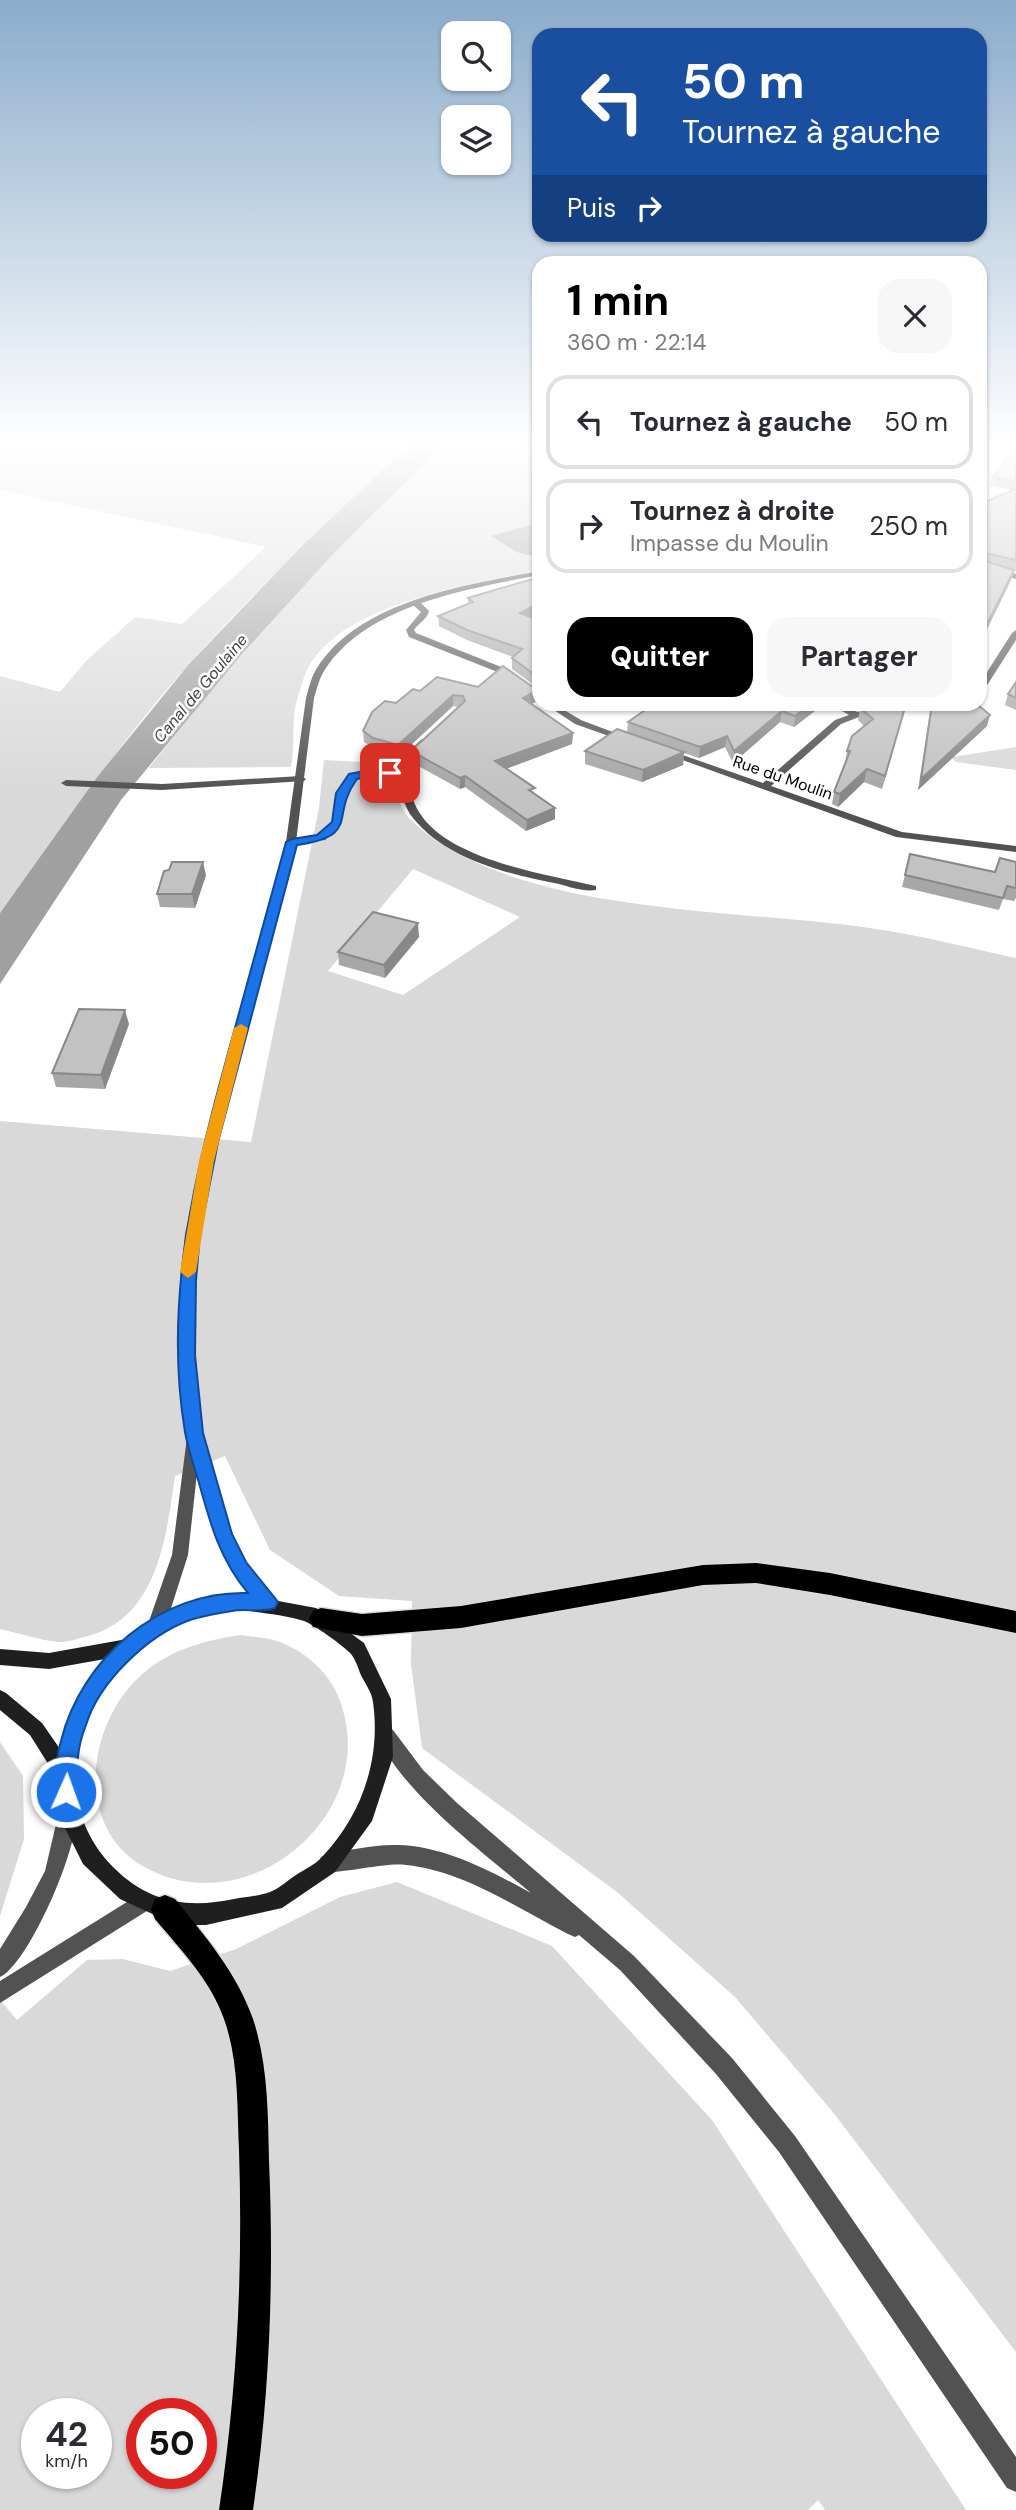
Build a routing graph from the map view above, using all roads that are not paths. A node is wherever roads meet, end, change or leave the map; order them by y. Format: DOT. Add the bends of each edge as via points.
graph roads {
  1 [pos="987,568"];
  2 [pos="532,574"];
  3 [pos="1016,577"];
  4 [pos="416,603"];
  5 [pos="1016,633"];
  6 [pos="987,679"];
  7 [pos="532,691"];
  8 [pos="559,711"];
  9 [pos="849,711"];
  10 [pos="879,711"];
  11 [pos="857,715"];
  12 [pos="429,737"];
  13 [pos="640,744"];
  14 [pos="653,748"];
  15 [pos="390,773"];
  16 [pos="301,779"];
  17 [pos="66,783"];
  18 [pos="764,787"];
  19 [pos="292,842"];
  20 [pos="1016,849"];
  21 [pos="592,888"];
  22 [pos="194,1433"];
  23 [pos="268,1602"];
  24 [pos="321,1619"];
  25 [pos="1016,1622"];
  26 [pos="156,1627"];
  27 [pos="129,1646"];
  28 [pos="0,1657"];
  29 [pos="0,1699"];
  30 [pos="387,1736"];
  31 [pos="66,1775"];
  32 [pos="69,1808"];
  33 [pos="328,1864"];
  34 [pos="154,1906"];
  35 [pos="592,1935"];
  36 [pos="0,1967"];
  37 [pos="0,1993"];
  38 [pos="1016,2479"];
  39 [pos="236,2510"];
  1 -- 3 [label="street"];
  2 -- 4 [label="street"];
  4 -- 7 [label="street" via="425,611 410,630 412,635 508,673"];
  4 -- 16 [label="street" via="353,635 321,668 310,698"];
  5 -- 6 [label="street"];
  8 -- 13 [label="street"];
  9 -- 11 [label="street"];
  10 -- 11 [label="street"];
  11 -- 18 [label="street" via="838,722"];
  12 -- 15 [label="street"];
  14 -- 18 [label="street, Rue du Moulin"];
  15 -- 19 [label="street" via="353,776 341,793 337,823 321,838"];
  15 -- 21 [label="street" via="402,776 416,816 478,859"];
  16 -- 17 [label="street" via="162,787"];
  16 -- 19 [label="street"];
  18 -- 20 [label="street, Rue du Moulin" via="900,835"];
  19 -- 22 [label="street" via="211,1142 192,1234 186,1355"];
  22 -- 23 [label="street" via="223,1534 239,1568"];
  22 -- 26 [label="street" via="180,1555"];
  23 -- 24 [label="main road"];
  23 -- 26 [label="main road" via="212,1605"];
  24 -- 25 [label="highway" via="362,1625 461,1617 703,1575 756,1573"];
  24 -- 30 [label="main road" via="348,1640 369,1667 382,1700"];
  26 -- 27 [label="main road"];
  27 -- 28 [label="main road" via="49,1661"];
  27 -- 31 [label="main road" via="84,1704 71,1738"];
  29 -- 31 [label="main road" via="36,1729"];
  30 -- 33 [label="main road" via="382,1775 368,1813"];
  30 -- 35 [label="street" via="416,1777"];
  31 -- 32 [label="main road"];
  32 -- 34 [label="main road" via="94,1864 117,1885"];
  32 -- 36 [label="street" via="51,1878 35,1914"];
  33 -- 34 [label="main road" via="292,1891 250,1908 207,1915"];
  33 -- 35 [label="street" via="380,1855 435,1860"];
  34 -- 37 [label="street"];
  34 -- 39 [label="highway" via="226,1990 243,2033 251,2078 256,2272"];
  35 -- 38 [label="street" via="661,1996 787,2144"];
}
